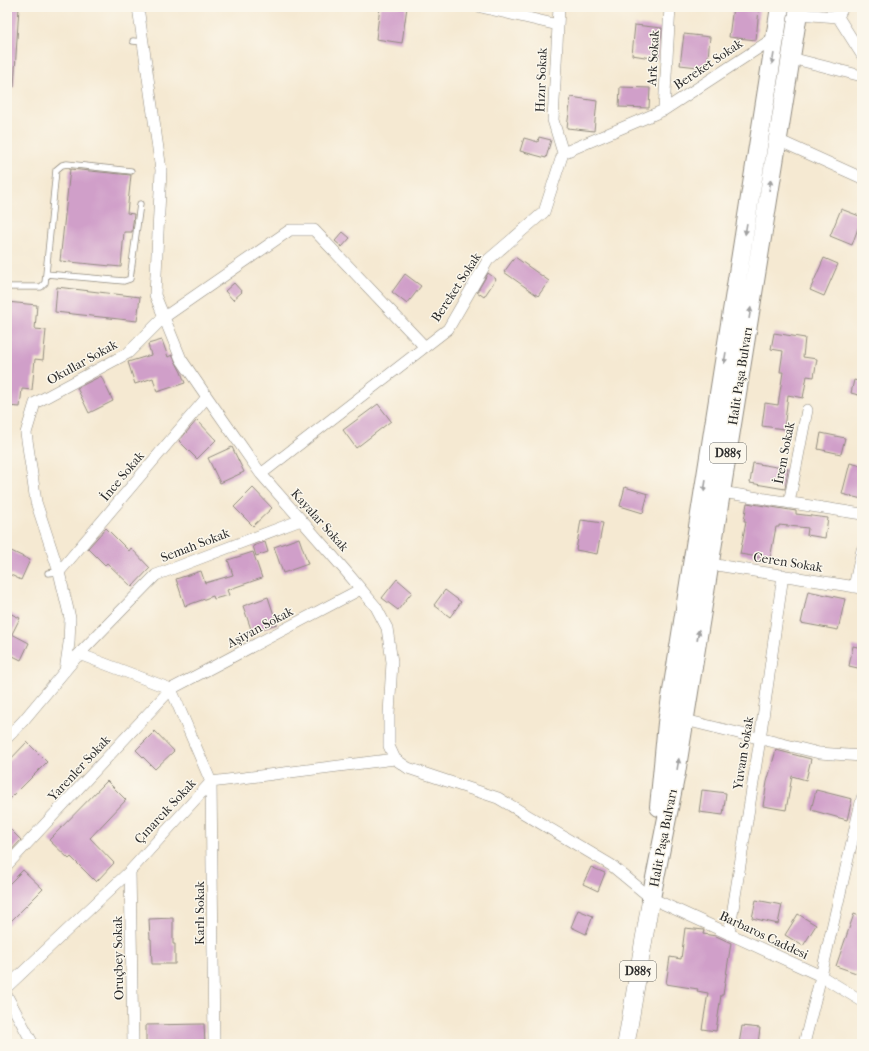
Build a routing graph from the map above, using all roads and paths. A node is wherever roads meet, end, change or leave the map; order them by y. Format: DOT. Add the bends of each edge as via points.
graph roads {
  1 [pos="138,7"];
  2 [pos="481,7"];
  3 [pos="559,7"];
  4 [pos="670,7"];
  5 [pos="780,7"];
  6 [pos="798,10"];
  7 [pos="840,12"];
  8 [pos="558,25"];
  9 [pos="777,36"];
  10 [pos="862,55"];
  11 [pos="791,58"];
  12 [pos="862,76"];
  13 [pos="664,110"];
  14 [pos="778,140"];
  15 [pos="563,153"];
  16 [pos="131,171"];
  17 [pos="862,178"];
  18 [pos="140,204"];
  19 [pos="46,274"];
  20 [pos="7,286"];
  21 [pos="163,318"];
  22 [pos="425,347"];
  23 [pos="207,397"];
  24 [pos="807,410"];
  25 [pos="261,474"];
  26 [pos="721,492"];
  27 [pos="789,503"];
  28 [pos="862,514"];
  29 [pos="301,520"];
  30 [pos="862,550"];
  31 [pos="710,564"];
  32 [pos="53,573"];
  33 [pos="783,575"];
  34 [pos="858,588"];
  35 [pos="361,589"];
  36 [pos="79,654"];
  37 [pos="65,672"];
  38 [pos="171,689"];
  39 [pos="685,720"];
  40 [pos="9,733"];
  41 [pos="760,739"];
  42 [pos="862,756"];
  43 [pos="395,759"];
  44 [pos="212,782"];
  45 [pos="862,798"];
  46 [pos="7,866"];
  47 [pos="130,870"];
  48 [pos="651,898"];
  49 [pos="729,934"];
  50 [pos="821,976"];
  51 [pos="7,987"];
  52 [pos="7,996"];
  53 [pos="862,1001"];
  54 [pos="33,1044"];
  55 [pos="133,1044"];
  56 [pos="214,1044"];
  57 [pos="626,1044"];
  58 [pos="804,1044"];
  1 -- 21 [label="street" via="138,41 161,170 155,295"];
  2 -- 8 [label="street"];
  3 -- 8 [label="street, Hızır Sokak"];
  4 -- 13 [label="street, Ark Sokak"];
  5 -- 9 [label="highway, Halit Paşa Bulvarı / D885"];
  6 -- 7 [label="street"];
  6 -- 11 [label="highway, Halit Paşa Bulvarı / D885"];
  7 -- 10 [label="street"];
  8 -- 15 [label="street, Hızır Sokak" via="553,120"];
  9 -- 13 [label="street, Bereket Sokak"];
  9 -- 48 [label="highway, Halit Paşa Bulvarı / D885, one-way" via="667,723"];
  11 -- 12 [label="street"];
  11 -- 14 [label="highway, Halit Paşa Bulvarı / D885"];
  13 -- 15 [label="street, Bereket Sokak"];
  14 -- 17 [label="street"];
  26 -- 14 [label="highway, Halit Paşa Bulvarı / D885, one-way"];
  15 -- 22 [label="street, Bereket Sokak" via="544,212 488,260 448,329"];
  16 -- 19 [label="lane" via="67,164 56,170"];
  18 -- 19 [label="lane" via="130,279 124,281"];
  19 -- 20 [label="lane" via="45,283 41,287"];
  21 -- 22 [label="street, Okullar Sokak" via="290,230 314,230"];
  21 -- 23 [label="street, Kayalar Sokak" via="180,359"];
  21 -- 32 [label="street, Okullar Sokak" via="128,353 83,373 35,403 26,433 36,502"];
  22 -- 25 [label="street, Bereket Sokak"];
  23 -- 25 [label="street, Kayalar Sokak"];
  23 -- 32 [label="street, İnce Sokak"];
  24 -- 27 [label="street, İrem Sokak"];
  25 -- 29 [label="street, Kayalar Sokak"];
  26 -- 27 [label="street"];
  26 -- 31 [label="highway, Halit Paşa Bulvarı / D885"];
  27 -- 28 [label="street"];
  29 -- 35 [label="street, Kayalar Sokak"];
  29 -- 36 [label="street, Semah Sokak" via="156,575"];
  30 -- 34 [label="street"];
  31 -- 33 [label="street, Ceren Sokak"];
  39 -- 31 [label="highway, Halit Paşa Bulvarı / D885, one-way"];
  32 -- 37 [label="street, Okullar Sokak" via="70,618"];
  33 -- 34 [label="street, Ceren Sokak"];
  33 -- 41 [label="street, Yuvam Sokak"];
  35 -- 38 [label="street, Aşiyan Sokak"];
  35 -- 43 [label="street, Kayalar Sokak" via="376,607 387,628 392,662 389,746"];
  36 -- 37 [label="street, Semah Sokak"];
  36 -- 38 [label="street"];
  37 -- 40 [label="street, Semah Sokak"];
  38 -- 44 [label="street"];
  38 -- 46 [label="street, Yarenler Sokak"];
  39 -- 41 [label="street"];
  48 -- 39 [label="highway, Halit Paşa Bulvarı / D885, one-way"];
  41 -- 42 [label="street" via="819,753"];
  41 -- 49 [label="street, Yuvam Sokak"];
  43 -- 44 [label="street, Çınarcık Sokak"];
  43 -- 48 [label="street, Barbaros Caddesi" via="408,768 498,798 610,865"];
  44 -- 47 [label="street, Çınarcık Sokak"];
  44 -- 56 [label="street, Karlı Sokak"];
  45 -- 50 [label="street"];
  47 -- 51 [label="street, Çınarcık Sokak"];
  47 -- 55 [label="street, Oruçbey Sokak"];
  48 -- 49 [label="street, Barbaros Caddesi"];
  48 -- 57 [label="main road, D885"];
  49 -- 50 [label="street, Barbaros Caddesi"];
  50 -- 53 [label="street, Barbaros Caddesi"];
  50 -- 58 [label="street"];
  52 -- 54 [label="street"];
}
